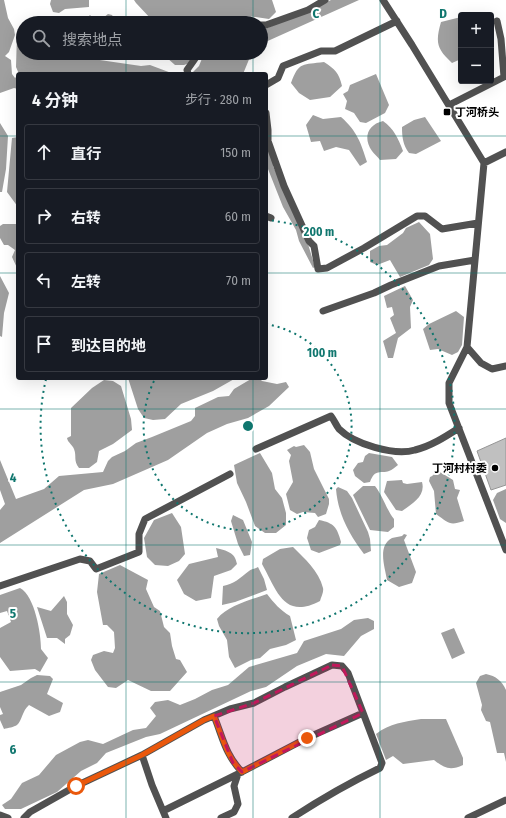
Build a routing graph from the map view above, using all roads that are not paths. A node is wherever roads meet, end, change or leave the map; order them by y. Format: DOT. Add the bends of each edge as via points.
graph roads {
  1 [pos="325,0"];
  2 [pos="383,0"];
  3 [pos="397,21"];
  4 [pos="497,21"];
  5 [pos="268,23"];
  6 [pos="194,60"];
  7 [pos="188,72"];
  8 [pos="268,84"];
  9 [pos="449,105"];
  10 [pos="268,130"];
  11 [pos="268,141"];
  12 [pos="268,141"];
  13 [pos="506,152"];
  14 [pos="484,163"];
  15 [pos="478,223"];
  16 [pos="475,260"];
  17 [pos="323,311"];
  18 [pos="467,347"];
  19 [pos="506,366"];
  20 [pos="459,428"];
  21 [pos="256,449"];
  22 [pos="230,474"];
  23 [pos="506,550"];
  24 [pos="0,586"];
  25 [pos="363,713"];
  26 [pos="214,716"];
  27 [pos="142,755"];
  28 [pos="240,773"];
  29 [pos="506,800"];
  30 [pos="0,815"];
  31 [pos="164,815"];
  32 [pos="8,818"];
  33 [pos="24,818"];
  34 [pos="221,818"];
  35 [pos="292,818"];
  36 [pos="468,818"];
  1 -- 5 [label="street" via="308,10"];
  2 -- 3 [label="street"];
  3 -- 8 [label="street" via="335,51 321,51 283,66 278,78"];
  3 -- 9 [label="street"];
  4 -- 9 [label="street" via="504,77"];
  6 -- 7 [label="street"];
  9 -- 14 [label="street"];
  10 -- 12 [label="street"];
  11 -- 15 [label="street" via="284,186 309,241 314,246 318,269 327,268 417,216 425,216 442,229"];
  13 -- 14 [label="street"];
  14 -- 15 [label="street"];
  15 -- 16 [label="street"];
  16 -- 17 [label="street" via="439,266"];
  16 -- 18 [label="street"];
  18 -- 19 [label="street" via="480,363 492,369"];
  18 -- 20 [label="street" via="449,384 449,403"];
  20 -- 21 [label="street" via="430,445 413,451 398,451 363,444 338,428 331,416"];
  20 -- 23 [label="street"];
  22 -- 24 [label="street" via="145,519 139,534 139,552 96,568 90,561 80,559"];
  25 -- 26 [label="street" via="348,673 342,666 332,665 254,703"];
  25 -- 28 [label="street" via="307,738"];
  25 -- 35 [label="street" via="382,763 380,768 326,796"];
  26 -- 27 [label="street"];
  26 -- 28 [label="street" via="224,746"];
  27 -- 31 [label="street"];
  27 -- 33 [label="street" via="76,786"];
  28 -- 31 [label="street"];
  28 -- 34 [label="street" via="234,786 238,804 234,812"];
  29 -- 36 [label="street"];
  30 -- 32 [label="street"];
}
